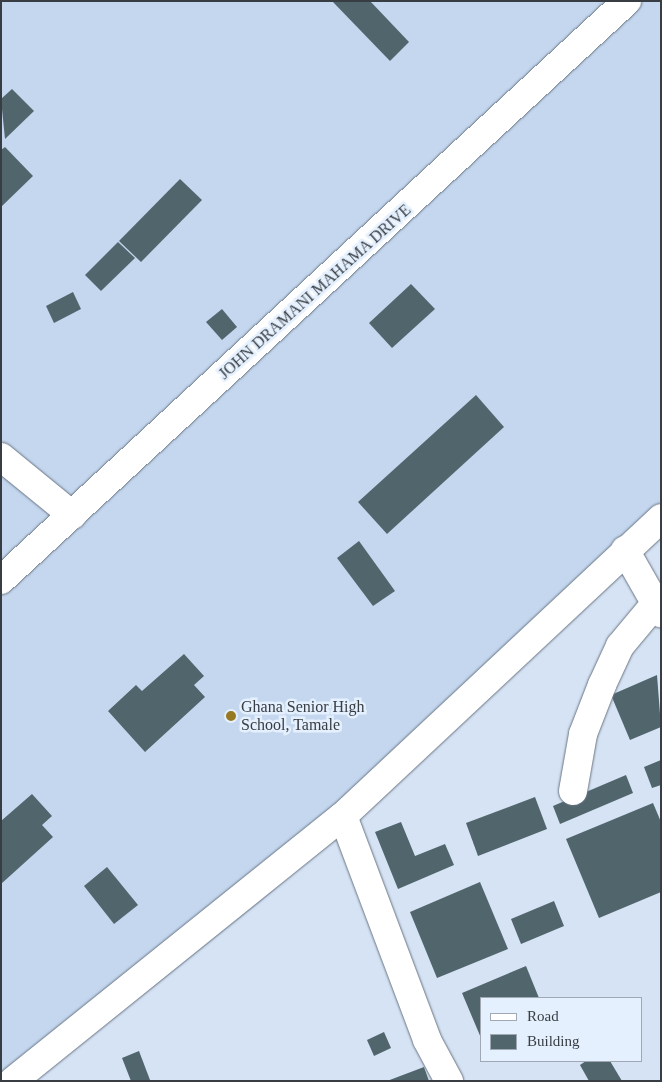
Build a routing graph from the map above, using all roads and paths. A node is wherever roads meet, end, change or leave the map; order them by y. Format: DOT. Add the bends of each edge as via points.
graph roads {
  1 [pos="627,1"];
  2 [pos="1,457"];
  3 [pos="72,515"];
  4 [pos="661,518"];
  5 [pos="626,550"];
  6 [pos="1,580"];
  7 [pos="658,609"];
  8 [pos="573,791"];
  9 [pos="343,816"];
  10 [pos="12,1081"];
  11 [pos="449,1081"];
  1 -- 3 [label="street, JOHN DRAMANI MAHAMA DRIVE"];
  2 -- 3 [label="street"];
  3 -- 6 [label="street, JOHN DRAMANI MAHAMA DRIVE"];
  4 -- 5 [label="street"];
  5 -- 7 [label="street"];
  5 -- 9 [label="street"];
  7 -- 8 [label="street" via="620,646 583,734"];
  9 -- 10 [label="street"];
  9 -- 11 [label="street" via="427,1040"];
}
